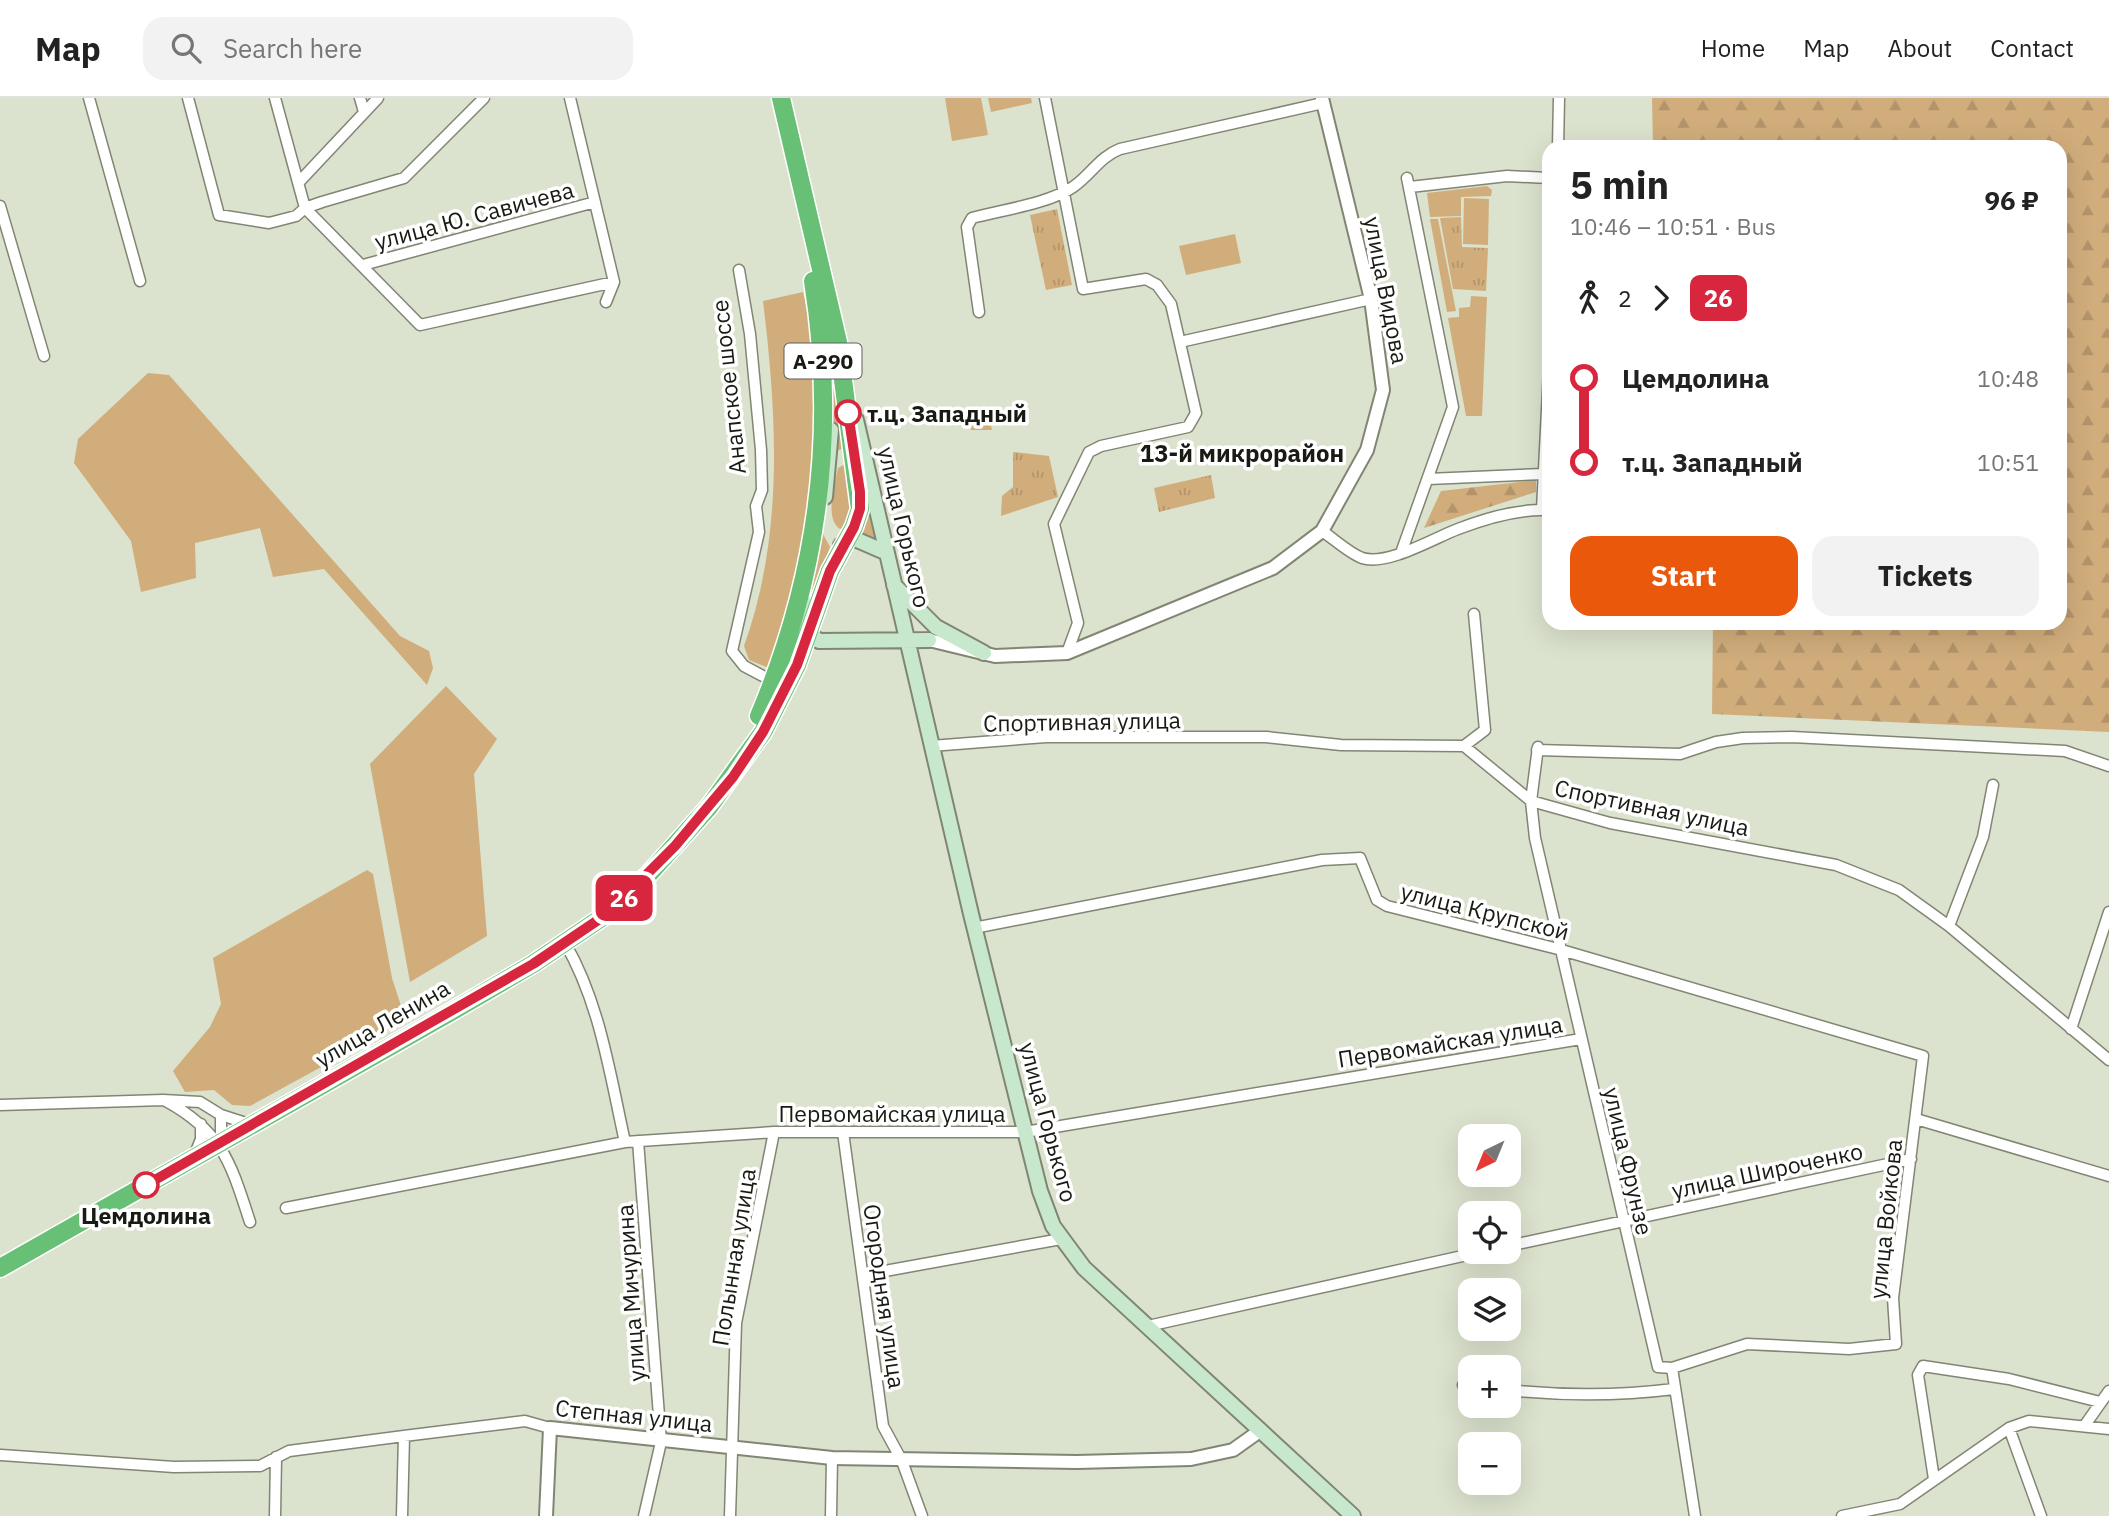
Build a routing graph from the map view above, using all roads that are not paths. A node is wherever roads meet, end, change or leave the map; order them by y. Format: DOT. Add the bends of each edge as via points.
graph roads {
  1 [pos="89,98"];
  2 [pos="188,98"];
  3 [pos="275,98"];
  4 [pos="360,98"];
  5 [pos="378,98"];
  6 [pos="484,98"];
  7 [pos="570,98"];
  8 [pos="769,98"];
  9 [pos="780,98"];
  10 [pos="1045,98"];
  11 [pos="1559,98"];
  12 [pos="1322,100"];
  13 [pos="364,112"];
  14 [pos="1558,140"];
  15 [pos="1542,178"];
  16 [pos="299,182"];
  17 [pos="1063,192"];
  18 [pos="595,202"];
  19 [pos="0,206"];
  20 [pos="305,208"];
  21 [pos="803,234"];
  22 [pos="363,265"];
  23 [pos="739,270"];
  24 [pos="139,281"];
  25 [pos="614,282"];
  26 [pos="1371,299"];
  27 [pos="606,302"];
  28 [pos="979,312"];
  29 [pos="838,342"];
  30 [pos="1180,342"];
  31 [pos="44,356"];
  32 [pos="1542,474"];
  33 [pos="1428,479"];
  34 [pos="1542,510"];
  35 [pos="1322,531"];
  36 [pos="841,545"];
  37 [pos="885,552"];
  38 [pos="1401,553"];
  39 [pos="892,583"];
  40 [pos="1474,614"];
  41 [pos="799,636"];
  42 [pos="905,636"];
  43 [pos="929,640"];
  44 [pos="836,642"];
  45 [pos="984,653"];
  46 [pos="1067,653"];
  47 [pos="797,665"];
  48 [pos="774,682"];
  49 [pos="931,746"];
  50 [pos="1464,746"];
  51 [pos="743,762"];
  52 [pos="2109,766"];
  53 [pos="1993,785"];
  54 [pos="1531,801"];
  55 [pos="2109,912"];
  56 [pos="1949,926"];
  57 [pos="974,928"];
  58 [pos="565,943"];
  59 [pos="1558,949"];
  60 [pos="2071,1029"];
  61 [pos="1581,1039"];
  62 [pos="1923,1056"];
  63 [pos="2109,1060"];
  64 [pos="163,1100"];
  65 [pos="0,1105"];
  66 [pos="221,1115"];
  67 [pos="1916,1119"];
  68 [pos="201,1124"];
  69 [pos="253,1125"];
  70 [pos="774,1132"];
  71 [pos="843,1132"];
  72 [pos="1025,1132"];
  73 [pos="638,1141"];
  74 [pos="625,1142"];
  75 [pos="221,1144"];
  76 [pos="1911,1159"];
  77 [pos="192,1160"];
  78 [pos="2109,1176"];
  79 [pos="286,1208"];
  80 [pos="1622,1221"];
  81 [pos="250,1222"];
  82 [pos="1061,1239"];
  83 [pos="1521,1243"];
  84 [pos="1458,1257"];
  85 [pos="0,1268"];
  86 [pos="863,1275"];
  87 [pos="1148,1326"];
  88 [pos="1672,1367"];
  89 [pos="1674,1389"];
  90 [pos="1521,1391"];
  91 [pos="2109,1391"];
  92 [pos="2099,1402"];
  93 [pos="2085,1425"];
  94 [pos="2009,1427"];
  95 [pos="550,1428"];
  96 [pos="2109,1429"];
  97 [pos="1261,1430"];
  98 [pos="404,1436"];
  99 [pos="661,1442"];
  100 [pos="733,1447"];
  101 [pos="1,1455"];
  102 [pos="276,1457"];
  103 [pos="832,1458"];
  104 [pos="902,1461"];
  105 [pos="1934,1479"];
  106 [pos="1900,1504"];
  107 [pos="275,1516"];
  108 [pos="402,1516"];
  109 [pos="546,1516"];
  110 [pos="644,1516"];
  111 [pos="730,1516"];
  112 [pos="831,1516"];
  113 [pos="922,1516"];
  114 [pos="1353,1516"];
  115 [pos="1695,1516"];
  116 [pos="1842,1516"];
  117 [pos="1903,1516"];
  118 [pos="2041,1516"];
  1 -- 24 [label="street"];
  2 -- 20 [label="street" via="219,215 269,223 296,216"];
  3 -- 16 [label="street"];
  4 -- 13 [label="street"];
  5 -- 13 [label="street"];
  6 -- 20 [label="street" via="404,178"];
  7 -- 18 [label="street"];
  8 -- 21 [label="highway"];
  9 -- 29 [label="highway"];
  10 -- 17 [label="street"];
  11 -- 14 [label="street"];
  12 -- 17 [label="street" via="1120,149 1103,157 1081,181"];
  12 -- 26 [label="street, улица Видова"];
  13 -- 16 [label="street"];
  15 -- 33 [label="street" via="1408,182 1453,407"];
  16 -- 20 [label="street"];
  17 -- 28 [label="street" via="972,218 967,227"];
  17 -- 30 [label="street" via="1083,289 1146,279 1166,295"];
  18 -- 22 [label="street, улица Ю. Савичева"];
  18 -- 25 [label="street"];
  19 -- 31 [label="street"];
  20 -- 22 [label="street"];
  21 -- 41 [label="highway, А-290" via="822,340 825,389 822,470 795,623"];
  21 -- 41 [label="main road" via="811,243 826,329 831,459"];
  22 -- 25 [label="street" via="420,325"];
  23 -- 48 [label="street, Анапское шоссе" via="750,334 762,490 757,506 758,537 732,651 744,666"];
  25 -- 27 [label="street"];
  26 -- 30 [label="street"];
  26 -- 35 [label="street, улица Видова" via="1383,390 1367,450"];
  29 -- 36 [label="highway, А-290" via="860,492 854,527"];
  29 -- 37 [label="main road, улица Горького"];
  30 -- 46 [label="street" via="1196,413 1188,427 1089,452 1054,524 1077,623"];
  32 -- 33 [label="street"];
  33 -- 38 [label="street"];
  34 -- 38 [label="street" via="1522,510 1461,527"];
  35 -- 38 [label="street" via="1361,558"];
  35 -- 46 [label="street, улица Видова" via="1273,568"];
  36 -- 37 [label="main road" via="855,539"];
  36 -- 41 [label="highway, А-290"];
  37 -- 39 [label="main road, улица Горького"];
  39 -- 42 [label="main road, улица Горького"];
  39 -- 45 [label="main road" via="936,627"];
  40 -- 50 [label="street" via="1485,730"];
  41 -- 42 [label="main road"];
  41 -- 44 [label="main road"];
  41 -- 47 [label="highway, А-290"];
  41 -- 48 [label="highway, А-290"];
  42 -- 43 [label="main road, улица Видова"];
  42 -- 44 [label="main road"];
  42 -- 49 [label="main road, улица Горького"];
  43 -- 45 [label="street, улица Видова"];
  44 -- 47 [label="main road" via="815,649"];
  45 -- 46 [label="street, улица Видова" via="1014,657"];
  47 -- 51 [label="highway, А-290"];
  48 -- 51 [label="highway, А-290"];
  49 -- 50 [label="street, Спортивная улица" via="1046,737 1266,737 1341,745"];
  49 -- 57 [label="main road, улица Горького"];
  50 -- 54 [label="street, Спортивная улица"];
  51 -- 58 [label="highway, улица Ленина / А-290" via="649,874 607,914"];
  52 -- 54 [label="street, улица Фрунзе" via="2065,751 1792,737 1716,742 1680,754 1538,748"];
  53 -- 56 [label="street" via="1983,837"];
  54 -- 56 [label="street, Спортивная улица" via="1611,823 1836,865 1899,890"];
  54 -- 59 [label="street, улица Фрунзе"];
  55 -- 60 [label="street"];
  56 -- 60 [label="street, Спортивная улица"];
  57 -- 59 [label="street, улица Крупской" via="1322,860 1360,858 1377,900 1387,906"];
  57 -- 72 [label="main road, улица Горького"];
  58 -- 69 [label="highway, улица Ленина / А-290"];
  58 -- 74 [label="street" via="593,1005"];
  59 -- 61 [label="street, улица Фрунзе"];
  59 -- 62 [label="street, улица Крупской"];
  60 -- 63 [label="street, Спортивная улица"];
  61 -- 72 [label="street, Первомайская улица"];
  61 -- 80 [label="street, улица Фрунзе"];
  62 -- 67 [label="street, улица Войкова"];
  64 -- 65 [label="street"];
  64 -- 66 [label="street" via="200,1102"];
  64 -- 68 [label="street"];
  66 -- 69 [label="street"];
  66 -- 75 [label="street"];
  67 -- 76 [label="street, улица Войкова"];
  67 -- 78 [label="street"];
  68 -- 75 [label="street"];
  68 -- 77 [label="street" via="201,1139"];
  69 -- 75 [label="highway, улица Ленина / А-290"];
  70 -- 71 [label="street, Первомайская улица"];
  70 -- 73 [label="street, Первомайская улица"];
  70 -- 100 [label="street, Полынная улица" via="736,1323"];
  71 -- 72 [label="street, Первомайская улица"];
  71 -- 86 [label="street, Огородняя улица"];
  72 -- 82 [label="main road, улица Горького" via="1040,1191"];
  73 -- 74 [label="street, Первомайская улица"];
  73 -- 99 [label="street, улица Мичурина"];
  74 -- 79 [label="street, Первомайская улица"];
  75 -- 77 [label="highway, улица Ленина / А-290"];
  75 -- 81 [label="street"];
  76 -- 80 [label="street, улица Широченко"];
  76 -- 88 [label="street, улица Войкова" via="1894,1298 1896,1344 1849,1349 1747,1344"];
  77 -- 85 [label="highway, улица Ленина / А-290"];
  80 -- 83 [label="street, улица Широченко"];
  80 -- 88 [label="street, улица Фрунзе" via="1658,1367"];
  82 -- 86 [label="street"];
  82 -- 87 [label="main road, улица Горького" via="1084,1268"];
  84 -- 87 [label="street"];
  86 -- 104 [label="street, Огородняя улица" via="883,1426"];
  87 -- 97 [label="main road, улица Горького"];
  88 -- 89 [label="street"];
  89 -- 90 [label="street" via="1623,1396"];
  89 -- 115 [label="street"];
  91 -- 92 [label="street"];
  92 -- 93 [label="street"];
  92 -- 105 [label="street" via="1928,1365 1918,1374"];
  93 -- 94 [label="street" via="2029,1422"];
  93 -- 96 [label="street"];
  94 -- 105 [label="street"];
  94 -- 118 [label="street"];
  95 -- 98 [label="street, Степная улица" via="525,1421"];
  95 -- 99 [label="street, Степная улица"];
  95 -- 109 [label="street"];
  97 -- 104 [label="street, Степная улица" via="1233,1450 1191,1459"];
  97 -- 114 [label="main road, улица Горького"];
  98 -- 102 [label="street, Степная улица" via="289,1451"];
  98 -- 108 [label="street"];
  99 -- 100 [label="street, Степная улица"];
  99 -- 110 [label="street, улица Мичурина"];
  100 -- 103 [label="street, Степная улица"];
  100 -- 111 [label="street, Полынная улица"];
  101 -- 102 [label="street, Степная улица" via="174,1467 260,1466"];
  102 -- 107 [label="street"];
  103 -- 104 [label="street, Степная улица"];
  103 -- 112 [label="street"];
  104 -- 113 [label="street, Огородняя улица"];
  105 -- 106 [label="street"];
  106 -- 116 [label="street"];
  106 -- 117 [label="street"];
}
